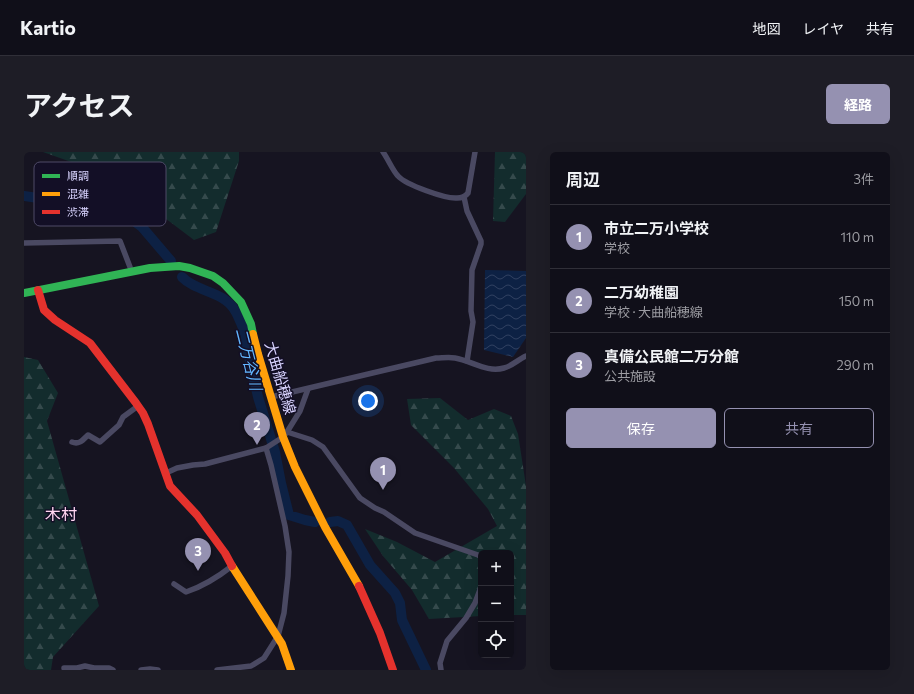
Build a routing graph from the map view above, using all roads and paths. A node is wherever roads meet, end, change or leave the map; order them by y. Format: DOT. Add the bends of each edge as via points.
graph roads {
  1 [pos="383,152"];
  2 [pos="475,152"];
  3 [pos="464,197"];
  4 [pos="24,243"];
  5 [pos="130,267"];
  6 [pos="38,290"];
  7 [pos="24,293"];
  8 [pos="526,356"];
  9 [pos="467,361"];
  10 [pos="308,389"];
  11 [pos="271,397"];
  12 [pos="138,406"];
  13 [pos="285,435"];
  14 [pos="72,442"];
  15 [pos="266,448"];
  16 [pos="166,473"];
  17 [pos="478,555"];
  18 [pos="232,566"];
  19 [pos="174,584"];
  20 [pos="478,595"];
  21 [pos="278,636"];
  22 [pos="64,668"];
  23 [pos="113,670"];
  24 [pos="141,670"];
  25 [pos="158,670"];
  26 [pos="217,670"];
  27 [pos="291,670"];
  28 [pos="393,670"];
  29 [pos="441,670"];
  1 -- 3 [label="street" via="398,176 411,184 447,198"];
  2 -- 3 [label="street" via="468,193"];
  3 -- 9 [label="street" via="466,211 481,241 472,270 473,322"];
  4 -- 5 [label="street" via="120,241"];
  6 -- 7 [label="main road, 大曲船穂線"];
  6 -- 11 [label="main road, 大曲船穂線" via="166,266 190,268 213,276 241,302 251,324"];
  6 -- 12 [label="main road" via="44,310 90,343"];
  8 -- 9 [label="street" via="506,368 496,370"];
  9 -- 10 [label="street" via="436,358"];
  10 -- 11 [label="street"];
  10 -- 13 [label="street" via="300,411"];
  11 -- 13 [label="main road, 大曲船穂線"];
  12 -- 14 [label="street" via="123,417 119,425 100,442 88,436 80,442"];
  12 -- 16 [label="main road" via="148,424"];
  13 -- 15 [label="street"];
  13 -- 17 [label="street" via="312,440 322,447 360,498 375,508 415,532"];
  13 -- 28 [label="main road, 大曲船穂線" via="295,467 325,527 357,581"];
  15 -- 16 [label="street" via="205,464 177,468"];
  15 -- 21 [label="street" via="290,552 284,612"];
  16 -- 18 [label="main road" via="170,486 197,516"];
  18 -- 19 [label="street" via="210,582 186,592"];
  18 -- 21 [label="main road"];
  20 -- 29 [label="street" via="466,618 447,641 440,663"];
  21 -- 26 [label="street" via="264,658 251,666"];
  21 -- 27 [label="main road"];
  22 -- 23 [label="street" via="86,666"];
  24 -- 25 [label="street"];
}
